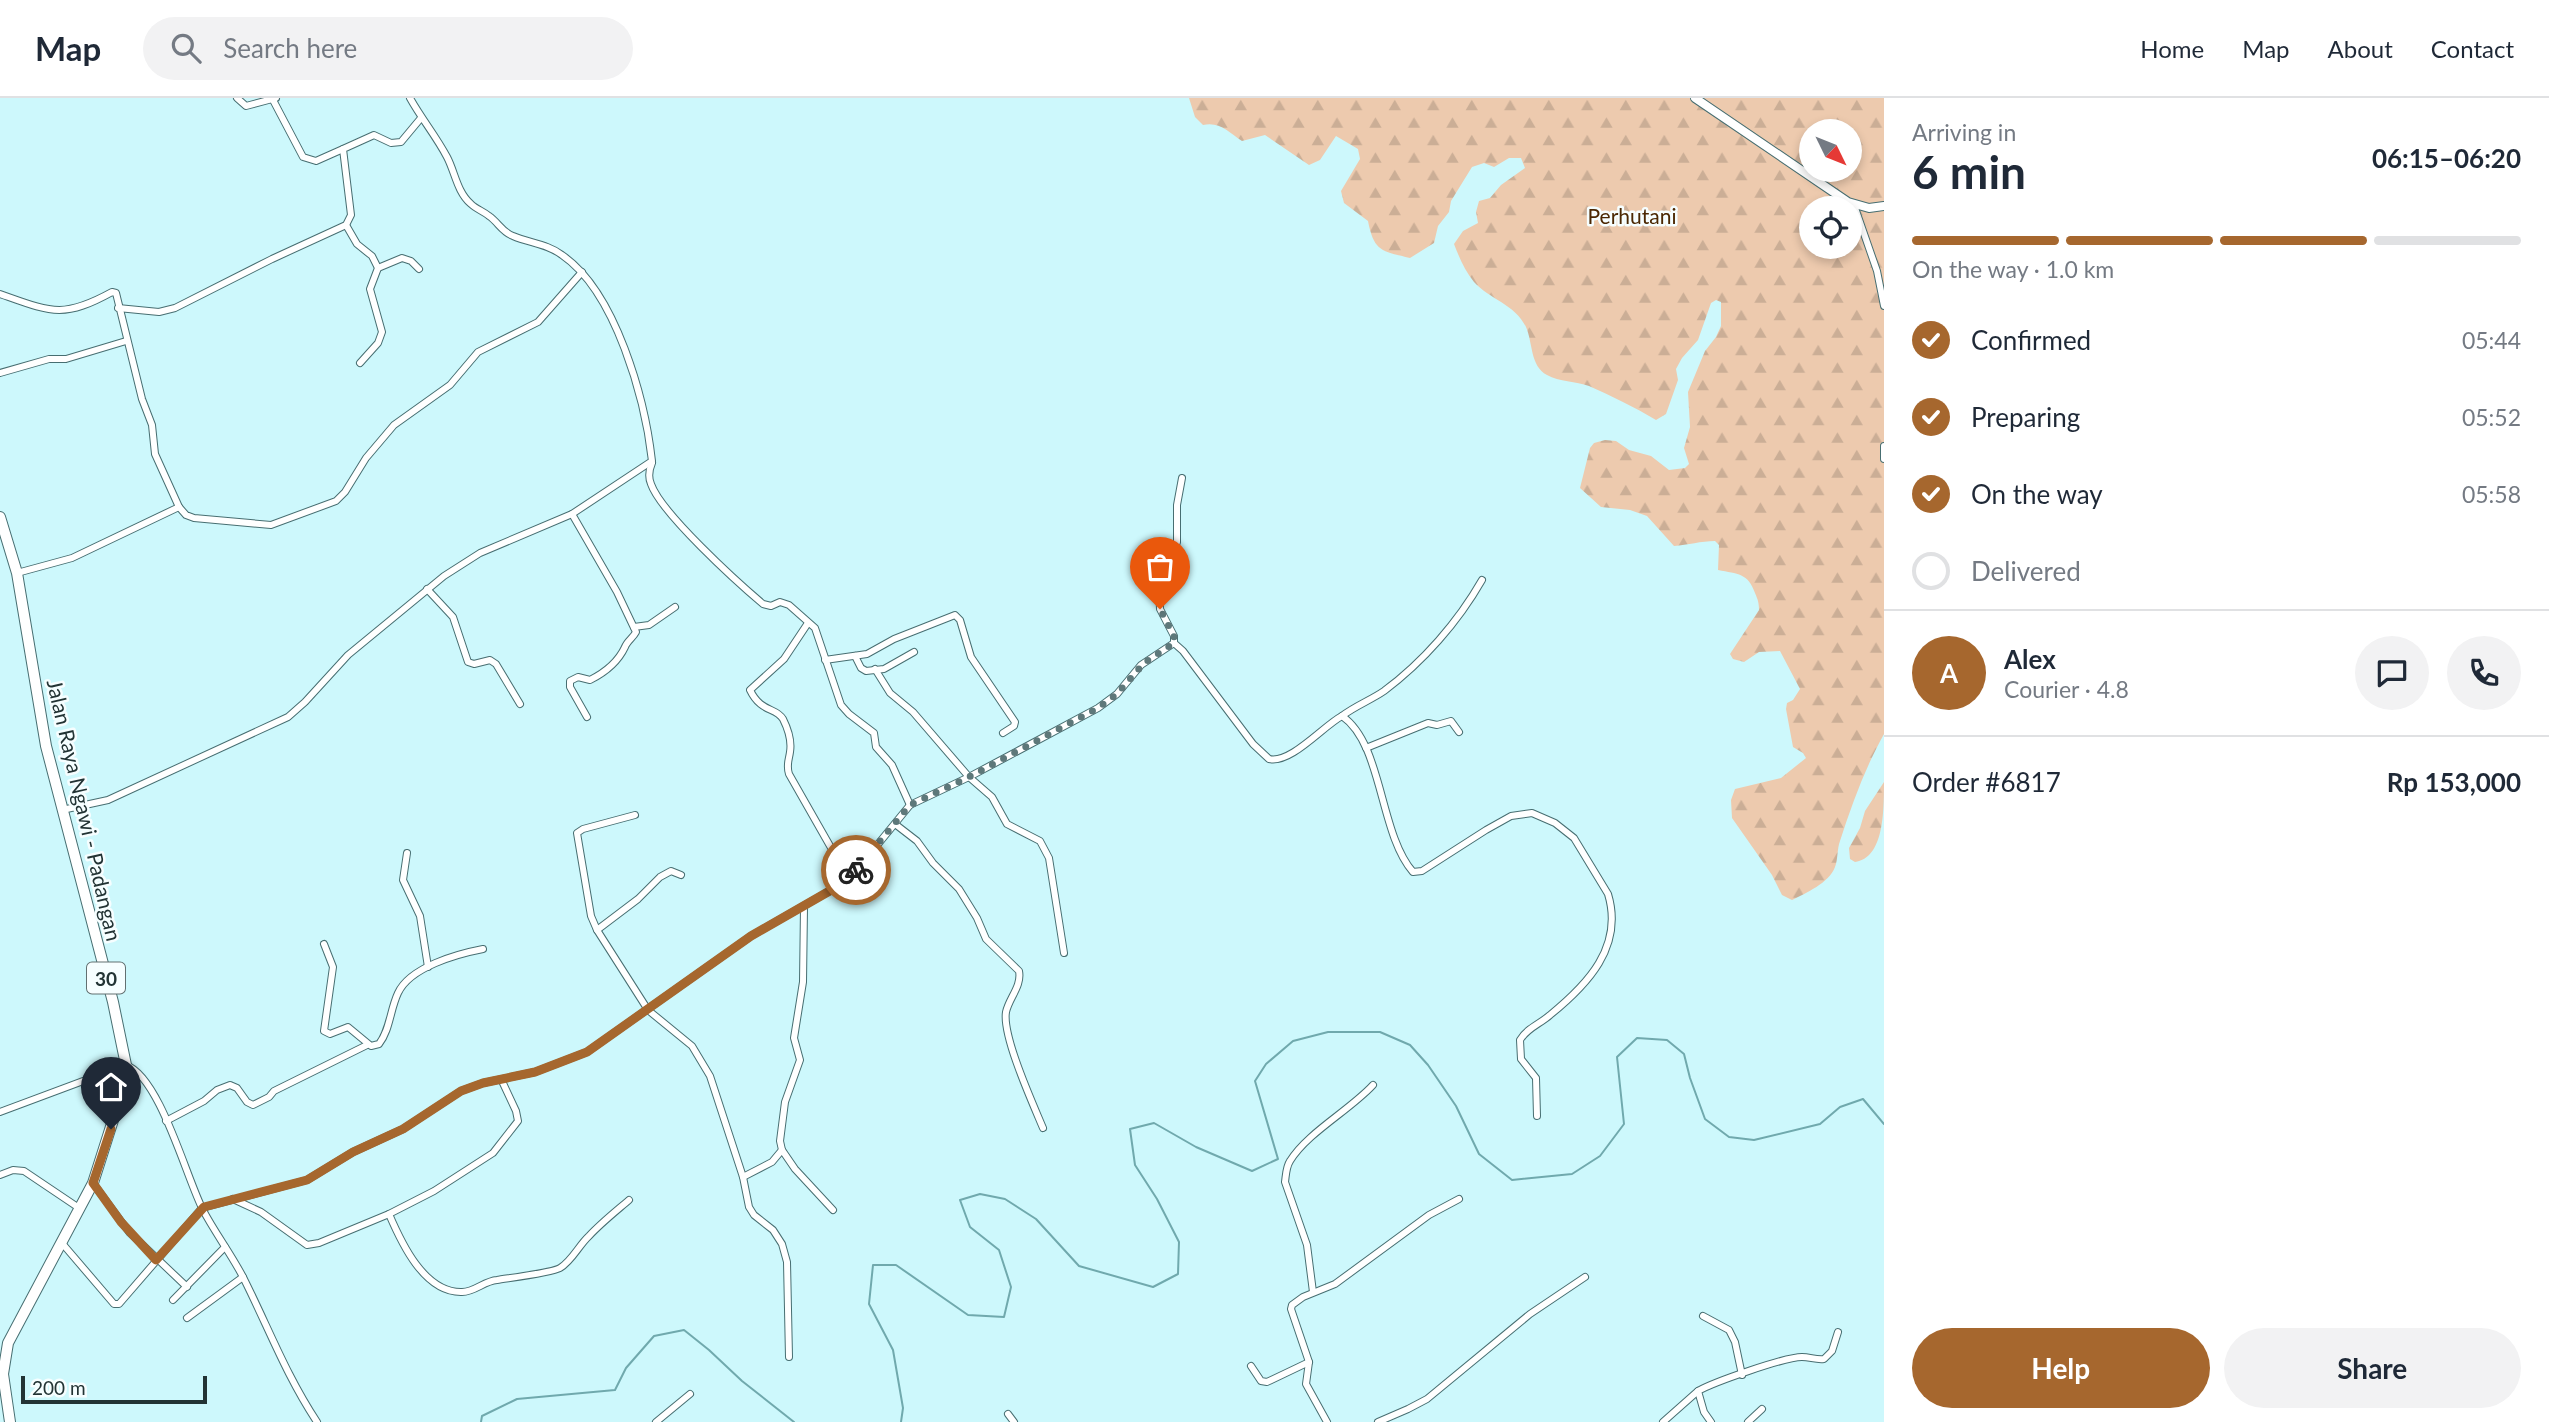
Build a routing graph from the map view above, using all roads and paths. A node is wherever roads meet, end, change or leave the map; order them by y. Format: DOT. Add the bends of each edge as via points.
graph roads {
  1 [pos="237,98"];
  2 [pos="410,98"];
  3 [pos="1695,98"];
  4 [pos="274,99"];
  5 [pos="421,118"];
  6 [pos="343,149"];
  7 [pos="1841,196"];
  8 [pos="1884,206"];
  9 [pos="1862,207"];
  10 [pos="346,225"];
  11 [pos="1862,228"];
  12 [pos="378,268"];
  13 [pos="419,269"];
  14 [pos="582,272"];
  15 [pos="0,294"];
  16 [pos="1884,306"];
  17 [pos="118,308"];
  18 [pos="127,341"];
  19 [pos="360,363"];
  20 [pos="0,373"];
  21 [pos="1884,446"];
  22 [pos="1884,459"];
  23 [pos="652,461"];
  24 [pos="1182,478"];
  25 [pos="178,507"];
  26 [pos="572,514"];
  27 [pos="0,517"];
  28 [pos="17,573"];
  29 [pos="1482,580"];
  30 [pos="427,589"];
  31 [pos="675,607"];
  32 [pos="808,623"];
  33 [pos="634,627"];
  34 [pos="1174,643"];
  35 [pos="914,652"];
  36 [pos="855,656"];
  37 [pos="825,660"];
  38 [pos="875,669"];
  39 [pos="520,704"];
  40 [pos="1342,716"];
  41 [pos="587,717"];
  42 [pos="1459,732"];
  43 [pos="1003,733"];
  44 [pos="1366,748"];
  45 [pos="969,777"];
  46 [pos="910,805"];
  47 [pos="62,810"];
  48 [pos="635,815"];
  49 [pos="895,824"];
  50 [pos="407,853"];
  51 [pos="681,875"];
  52 [pos="844,881"];
  53 [pos="804,907"];
  54 [pos="597,930"];
  55 [pos="324,943"];
  56 [pos="483,949"];
  57 [pos="1064,953"];
  58 [pos="428,967"];
  59 [pos="648,1010"];
  60 [pos="367,1045"];
  61 [pos="126,1065"];
  62 [pos="502,1081"];
  63 [pos="1373,1085"];
  64 [pos="0,1112"];
  65 [pos="1536,1116"];
  66 [pos="166,1121"];
  67 [pos="1043,1128"];
  68 [pos="782,1150"];
  69 [pos="0,1175"];
  70 [pos="743,1177"];
  71 [pos="93,1183"];
  72 [pos="233,1199"];
  73 [pos="1459,1199"];
  74 [pos="629,1200"];
  75 [pos="202,1208"];
  76 [pos="79,1209"];
  77 [pos="833,1210"];
  78 [pos="388,1214"];
  79 [pos="61,1242"];
  80 [pos="225,1247"];
  81 [pos="156,1260"];
  82 [pos="243,1277"];
  83 [pos="1585,1277"];
  84 [pos="187,1287"];
  85 [pos="1313,1292"];
  86 [pos="173,1300"];
  87 [pos="1703,1316"];
  88 [pos="187,1318"];
  89 [pos="1838,1332"];
  90 [pos="789,1357"];
  91 [pos="1309,1362"];
  92 [pos="1251,1366"];
  93 [pos="1,1374"];
  94 [pos="1742,1375"];
  95 [pos="1698,1391"];
  96 [pos="690,1394"];
  97 [pos="1762,1409"];
  98 [pos="1008,1415"];
  99 [pos="10,1422"];
  100 [pos="317,1422"];
  101 [pos="656,1422"];
  102 [pos="1014,1422"];
  103 [pos="1327,1422"];
  104 [pos="1378,1422"];
  105 [pos="1663,1422"];
  106 [pos="1711,1422"];
  107 [pos="1748,1422"];
  1 -- 4 [label="street" via="246,106"];
  2 -- 5 [label="street"];
  3 -- 7 [label="street"];
  4 -- 6 [label="street" via="303,157 316,161"];
  5 -- 6 [label="street" via="401,142 374,135"];
  5 -- 14 [label="street" via="470,203 506,233 552,248"];
  6 -- 10 [label="street" via="351,215"];
  8 -- 9 [label="street"];
  10 -- 12 [label="street"];
  10 -- 17 [label="street" via="175,309"];
  11 -- 16 [label="street"];
  12 -- 13 [label="street" via="402,258"];
  12 -- 19 [label="street" via="370,289 382,332"];
  14 -- 23 [label="street" via="617,329 643,413"];
  14 -- 25 [label="street" via="538,322 478,352 450,385 394,425 336,501 271,525 194,518"];
  15 -- 17 [label="street" via="60,311 82,307 114,292"];
  17 -- 18 [label="street"];
  18 -- 20 [label="street"];
  18 -- 25 [label="street" via="152,425 157,461"];
  21 -- 22 [label="street"];
  23 -- 26 [label="street"];
  23 -- 32 [label="street" via="651,486 689,533 763,604 789,605"];
  24 -- 34 [label="street" via="1177,542 1159,586 1160,609"];
  25 -- 28 [label="street" via="72,558"];
  26 -- 30 [label="street" via="480,553"];
  26 -- 33 [label="street"];
  27 -- 28 [label="highway, Jalan Raya Ngawi - Padangan / 30"];
  28 -- 47 [label="highway, Jalan Raya Ngawi - Padangan / 30" via="39,711"];
  29 -- 40 [label="street" via="1454,623 1406,672"];
  30 -- 39 [label="street" via="453,617 468,662 490,660 496,664"];
  30 -- 47 [label="street" via="348,655 288,717 108,800"];
  31 -- 33 [label="street" via="649,625"];
  32 -- 37 [label="street" via="817,631"];
  32 -- 52 [label="street" via="784,659 750,690 761,706 782,718 790,740 789,774 834,853"];
  33 -- 41 [label="street" via="635,635 616,662 590,680 578,677 570,681"];
  34 -- 40 [label="street" via="1269,759 1281,759"];
  34 -- 45 [label="street" via="1144,663 1098,708"];
  35 -- 38 [label="street" via="889,668"];
  36 -- 37 [label="street"];
  36 -- 38 [label="street" via="863,669"];
  36 -- 43 [label="street" via="957,617 971,657 1015,722"];
  37 -- 46 [label="street" via="841,705 874,733 876,747 891,765"];
  38 -- 45 [label="street" via="890,693 913,712"];
  40 -- 44 [label="street" via="1355,727"];
  42 -- 44 [label="street" via="1451,721 1428,723"];
  44 -- 65 [label="street" via="1387,816 1413,872 1422,871 1511,816 1526,813 1555,823 1574,838 1603,884 1611,905 1601,960 1580,989 1520,1040 1521,1059 1536,1078"];
  45 -- 46 [label="street"];
  45 -- 57 [label="street" via="996,801 1007,824 1028,833 1045,848"];
  46 -- 49 [label="street"];
  47 -- 61 [label="highway, Jalan Raya Ngawi - Padangan / 30"];
  48 -- 54 [label="street" via="578,833"];
  49 -- 52 [label="street"];
  49 -- 67 [label="street" via="917,841 959,889 986,939 1019,971 1006,1017 1013,1052"];
  50 -- 58 [label="street" via="404,880 420,916"];
  51 -- 54 [label="street" via="664,874"];
  52 -- 53 [label="street"];
  53 -- 59 [label="street" via="751,936"];
  53 -- 68 [label="street" via="803,982 794,1038 800,1060 785,1102"];
  54 -- 59 [label="street"];
  55 -- 60 [label="street" via="333,967 324,1031 330,1034 348,1027"];
  56 -- 58 [label="street"];
  58 -- 60 [label="street" via="399,990 381,1041"];
  59 -- 62 [label="street" via="580,1056"];
  59 -- 70 [label="street" via="699,1056 710,1076"];
  60 -- 66 [label="street" via="253,1105 237,1087 230,1086"];
  61 -- 64 [label="street"];
  61 -- 66 [label="street" via="153,1093"];
  61 -- 71 [label="highway, Jalan Raya Ngawi - Padangan / 30"];
  62 -- 72 [label="street" via="461,1091 403,1129 314,1177"];
  62 -- 78 [label="street" via="518,1121 501,1146 434,1191"];
  63 -- 85 [label="street" via="1299,1150 1286,1172 1285,1182 1307,1245"];
  66 -- 75 [label="street"];
  68 -- 70 [label="street" via="772,1162"];
  68 -- 77 [label="street"];
  69 -- 76 [label="street" via="24,1171"];
  70 -- 90 [label="street" via="752,1212 780,1238 787,1262"];
  71 -- 76 [label="highway, Jalan Raya Ngawi - Padangan / 30"];
  71 -- 81 [label="street"];
  72 -- 75 [label="street"];
  72 -- 78 [label="street" via="261,1212 307,1245"];
  73 -- 85 [label="street" via="1429,1215 1335,1284"];
  74 -- 78 [label="street" via="561,1268 492,1280 460,1292 447,1289 420,1269"];
  75 -- 80 [label="street"];
  75 -- 81 [label="street"];
  76 -- 79 [label="highway, Jalan Raya Ngawi - Padangan / 30"];
  79 -- 81 [label="street" via="116,1305"];
  79 -- 93 [label="highway, Jalan Raya Ngawi - Padangan / 30" via="13,1331"];
  80 -- 82 [label="street"];
  80 -- 84 [label="street"];
  81 -- 84 [label="street"];
  82 -- 88 [label="street"];
  82 -- 100 [label="street" via="296,1391"];
  83 -- 104 [label="street" via="1530,1314 1427,1399"];
  84 -- 86 [label="street"];
  85 -- 91 [label="street" via="1291,1307"];
  87 -- 94 [label="street" via="1733,1336"];
  89 -- 94 [label="street" via="1824,1359 1785,1360"];
  91 -- 92 [label="street" via="1266,1382"];
  91 -- 103 [label="street" via="1306,1384"];
  93 -- 99 [label="highway, Jalan Raya Ngawi - Padangan / 30"];
  94 -- 95 [label="street"];
  95 -- 105 [label="street"];
  95 -- 106 [label="street"];
  96 -- 101 [label="street"];
  97 -- 107 [label="street"];
  98 -- 102 [label="street"];
}
